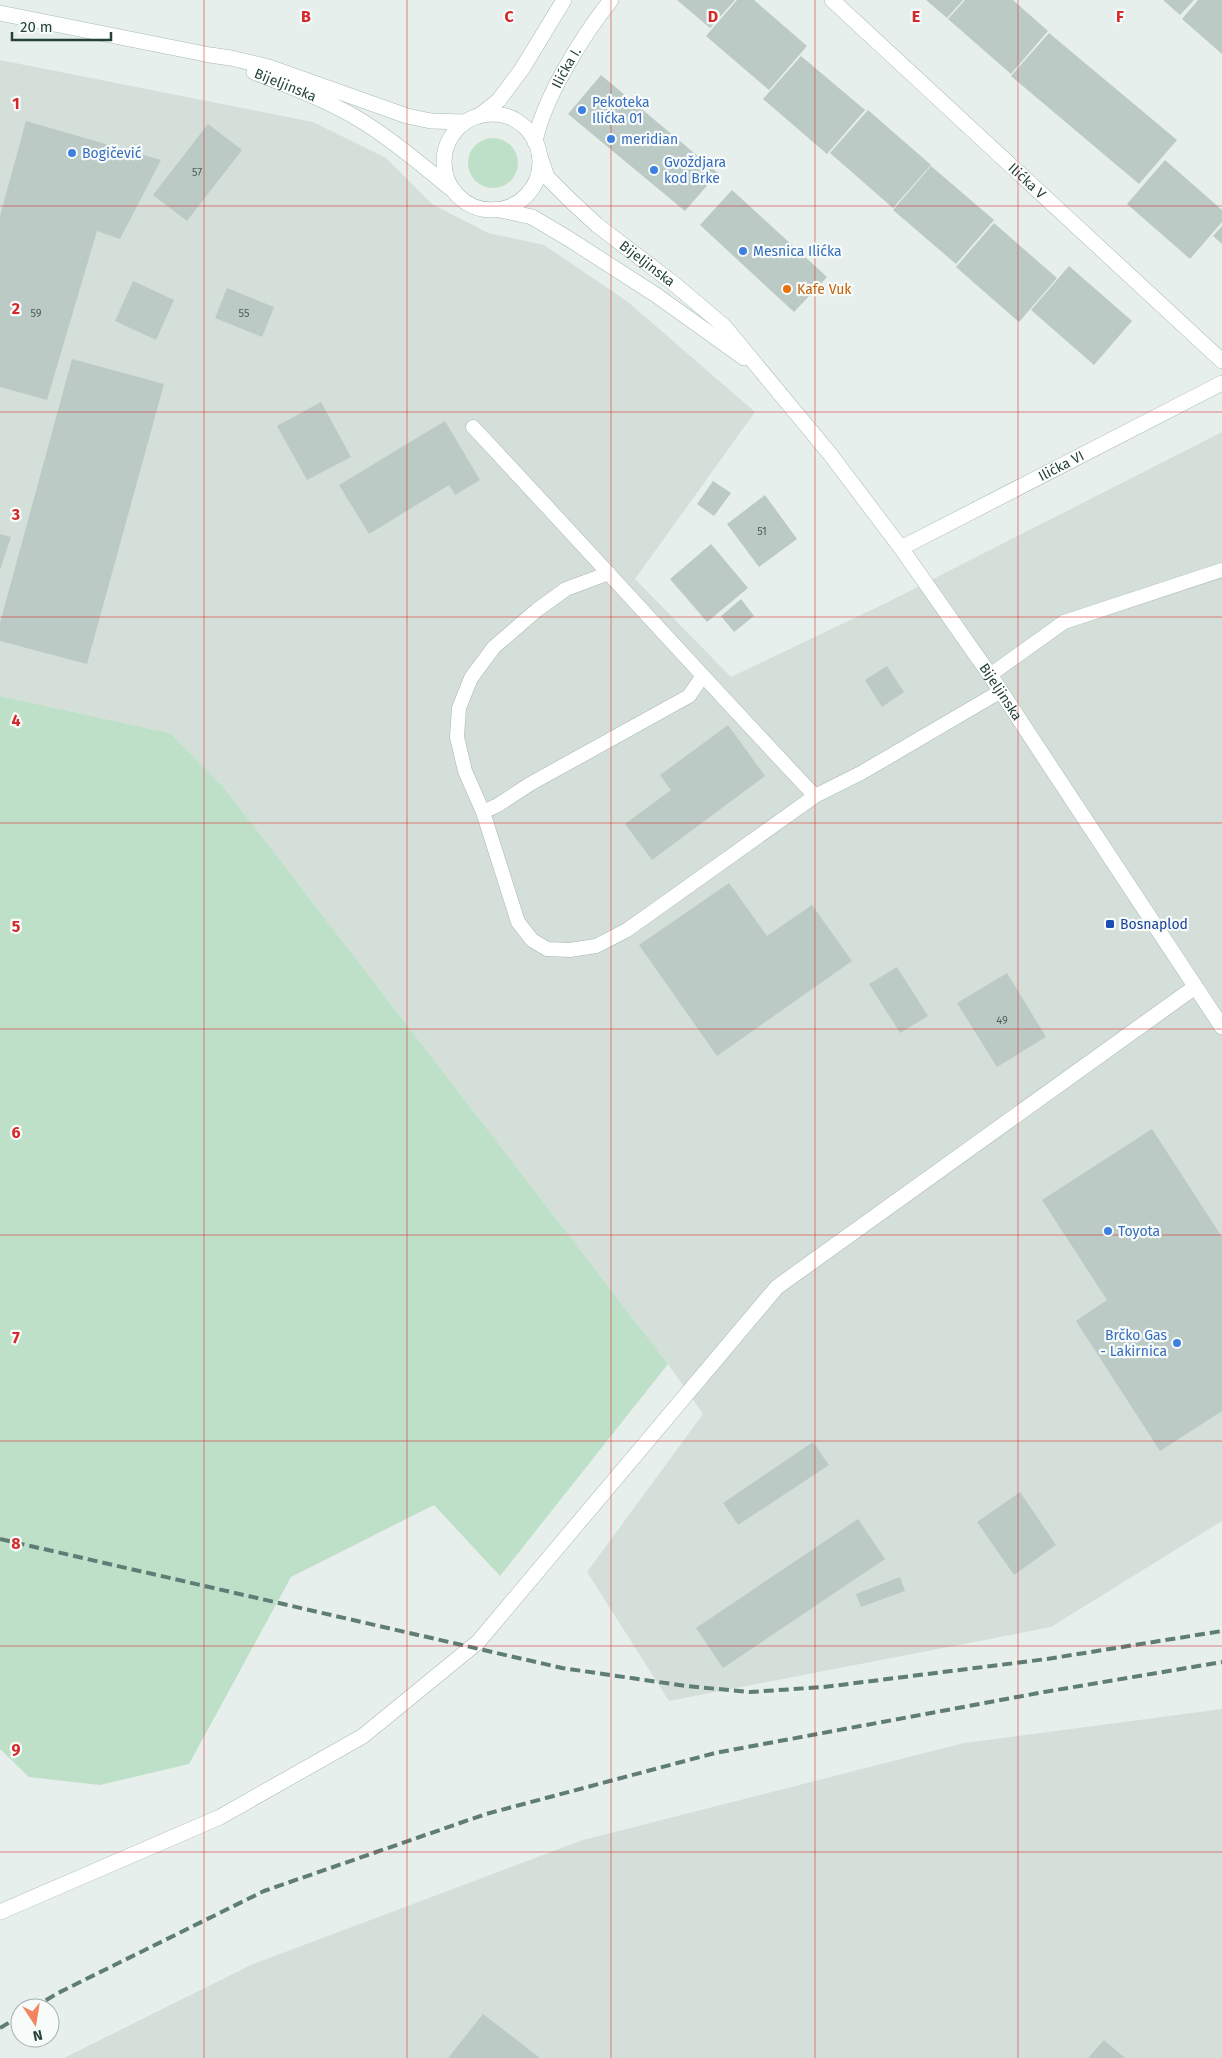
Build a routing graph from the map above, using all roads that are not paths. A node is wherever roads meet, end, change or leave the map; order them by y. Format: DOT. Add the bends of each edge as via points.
graph roads {
  1 [pos="564,0"];
  2 [pos="611,0"];
  3 [pos="832,0"];
  4 [pos="0,13"];
  5 [pos="210,55"];
  6 [pos="479,116"];
  7 [pos="465,122"];
  8 [pos="537,148"];
  9 [pos="454,191"];
  10 [pos="496,209"];
  11 [pos="1222,361"];
  12 [pos="761,371"];
  13 [pos="1222,383"];
  14 [pos="473,427"];
  15 [pos="901,548"];
  16 [pos="1222,570"];
  17 [pos="609,573"];
  18 [pos="990,675"];
  19 [pos="702,677"];
  20 [pos="1001,691"];
  21 [pos="815,796"];
  22 [pos="482,812"];
  23 [pos="1195,987"];
  24 [pos="1222,1027"];
  25 [pos="0,1912"];
  1 -- 6 [label="street" via="522,70 499,100"];
  2 -- 8 [label="street, Ilićka I." via="589,28 556,87 539,124"];
  3 -- 11 [label="street, Ilićka V"];
  4 -- 5 [label="street, Bijeljinska"];
  5 -- 7 [label="street, Bijeljinska" via="269,67 407,116 431,121"];
  5 -- 9 [label="street, Bijeljinska" via="340,109 380,134"];
  6 -- 7 [label="street"];
  6 -- 8 [label="street" via="499,114 517,120 531,134"];
  7 -- 9 [label="street" via="450,138 446,149 445,171"];
  8 -- 10 [label="street" via="539,170 532,187 520,200"];
  8 -- 12 [label="street, Bijeljinska" via="547,177 571,201 724,326"];
  9 -- 10 [label="street" via="466,202 480,208"];
  10 -- 12 [label="street, Bijeljinska" via="532,218 569,239 656,295"];
  12 -- 15 [label="street, Bijeljinska" via="830,454"];
  13 -- 15 [label="street, Ilićka VI"];
  14 -- 17 [label="lane"];
  15 -- 18 [label="street, Bijeljinska"];
  16 -- 18 [label="lane" via="1064,622"];
  17 -- 19 [label="lane"];
  17 -- 22 [label="lane" via="566,589 537,610 494,647 471,678 459,708 457,737 464,771"];
  18 -- 20 [label="street, Bijeljinska"];
  19 -- 21 [label="lane"];
  19 -- 22 [label="lane" via="689,696"];
  20 -- 21 [label="lane" via="861,774"];
  20 -- 23 [label="street, Bijeljinska"];
  21 -- 22 [label="lane" via="627,930 596,946 570,950 547,950 532,940 518,922"];
  23 -- 24 [label="street, Bijeljinska"];
  23 -- 25 [label="street" via="777,1287 478,1642 363,1736 220,1817"];
}
